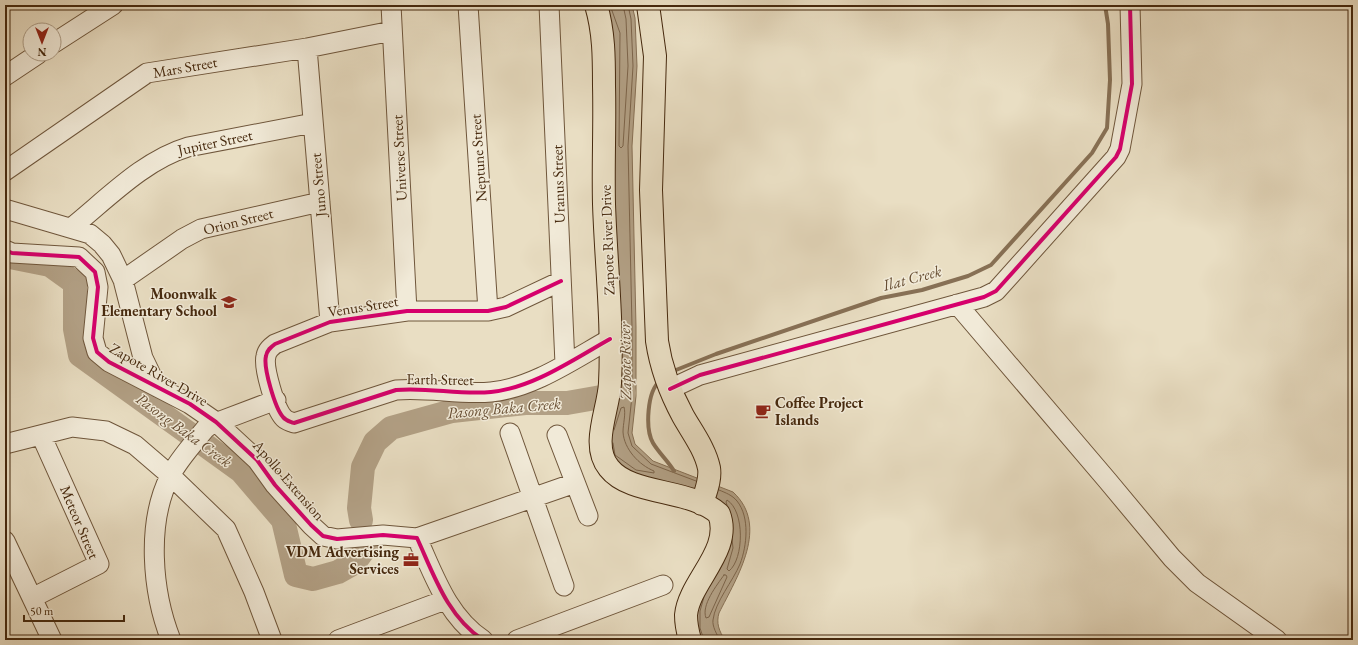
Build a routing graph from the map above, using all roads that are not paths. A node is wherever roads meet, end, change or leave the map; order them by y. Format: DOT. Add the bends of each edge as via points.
graph roads {
  1 [pos="113,5"];
  2 [pos="391,5"];
  3 [pos="468,5"];
  4 [pos="549,5"];
  5 [pos="596,5"];
  6 [pos="648,5"];
  7 [pos="1130,5"];
  8 [pos="392,32"];
  9 [pos="62,38"];
  10 [pos="307,48"];
  11 [pos="26,62"];
  12 [pos="5,76"];
  13 [pos="313,123"];
  14 [pos="5,171"];
  15 [pos="320,202"];
  16 [pos="5,210"];
  17 [pos="71,228"];
  18 [pos="5,250"];
  19 [pos="123,280"];
  20 [pos="561,281"];
  21 [pos="957,304"];
  22 [pos="407,311"];
  23 [pos="488,312"];
  24 [pos="330,322"];
  25 [pos="610,339"];
  26 [pos="565,364"];
  27 [pos="669,386"];
  28 [pos="157,387"];
  29 [pos="276,400"];
  30 [pos="210,425"];
  31 [pos="510,433"];
  32 [pos="41,435"];
  33 [pos="557,435"];
  34 [pos="5,444"];
  35 [pos="170,475"];
  36 [pos="575,483"];
  37 [pos="533,498"];
  38 [pos="702,502"];
  39 [pos="588,516"];
  40 [pos="417,538"];
  41 [pos="5,542"];
  42 [pos="663,585"];
  43 [pos="564,586"];
  44 [pos="32,598"];
  45 [pos="445,600"];
  46 [pos="52,640"];
  47 [pos="171,640"];
  48 [pos="272,640"];
  49 [pos="338,640"];
  50 [pos="484,640"];
  51 [pos="517,640"];
  52 [pos="690,640"];
  53 [pos="1277,640"];
  1 -- 9 [label="street"];
  2 -- 8 [label="street, Universe Street"];
  3 -- 23 [label="street, Neptune Street"];
  4 -- 20 [label="street, Uranus Street"];
  5 -- 25 [label="main road, Zapote River Drive" via="604,48 604,204"];
  6 -- 27 [label="main road" via="655,56 651,190 657,341 660,362"];
  7 -- 21 [label="street" via="1132,84 1123,141 1116,157 996,291"];
  8 -- 10 [label="street, Mars Street"];
  8 -- 22 [label="street, Universe Street"];
  10 -- 13 [label="street, Juno Street"];
  10 -- 14 [label="street, Mars Street" via="147,73"];
  11 -- 12 [label="street"];
  13 -- 15 [label="street, Juno Street"];
  13 -- 17 [label="street, Jupiter Street" via="169,152 154,161"];
  15 -- 19 [label="street, Orion Street" via="201,229 182,239"];
  15 -- 24 [label="street, Juno Street"];
  16 -- 17 [label="street"];
  17 -- 19 [label="street" via="90,234 102,244 111,255"];
  18 -- 28 [label="street, Zapote River Drive" via="12,253 79,257 95,272 98,287 93,338 97,352 109,362"];
  19 -- 28 [label="street" via="143,358"];
  20 -- 23 [label="street, Venus Street" via="506,307"];
  20 -- 26 [label="street, Uranus Street"];
  21 -- 27 [label="street" via="700,375"];
  21 -- 53 [label="street" via="1172,558 1197,583"];
  22 -- 23 [label="street, Venus Street"];
  22 -- 24 [label="street, Venus Street"];
  24 -- 29 [label="street, Venus Street" via="275,344 269,349 265,364"];
  25 -- 26 [label="street, Earth Street"];
  25 -- 38 [label="main road, Zapote River Drive" via="610,392 601,438 605,463 615,475 629,482"];
  26 -- 29 [label="street, Earth Street" via="502,390 396,390 300,422 286,421"];
  27 -- 38 [label="main road" via="709,468 709,478"];
  28 -- 30 [label="street, Zapote River Drive" via="190,404"];
  29 -- 30 [label="street"];
  30 -- 35 [label="street"];
  30 -- 40 [label="street, Apollo Extension" via="257,460 275,485 323,536 337,539 383,535"];
  31 -- 37 [label="street"];
  32 -- 34 [label="street"];
  32 -- 35 [label="street" via="72,427 106,431 135,445"];
  32 -- 44 [label="street, Meteor Street" via="99,564"];
  33 -- 36 [label="street"];
  35 -- 47 [label="street" via="158,514 155,560 159,603"];
  35 -- 48 [label="street" via="226,529"];
  36 -- 37 [label="street"];
  36 -- 39 [label="street"];
  37 -- 40 [label="street"];
  37 -- 43 [label="street"];
  38 -- 52 [label="main road, Zapote River Drive" via="719,514 721,530 717,548 686,615"];
  40 -- 45 [label="street"];
  41 -- 44 [label="street"];
  42 -- 51 [label="street"];
  44 -- 46 [label="street"];
  45 -- 49 [label="street"];
  45 -- 50 [label="street" via="465,624"];
}
